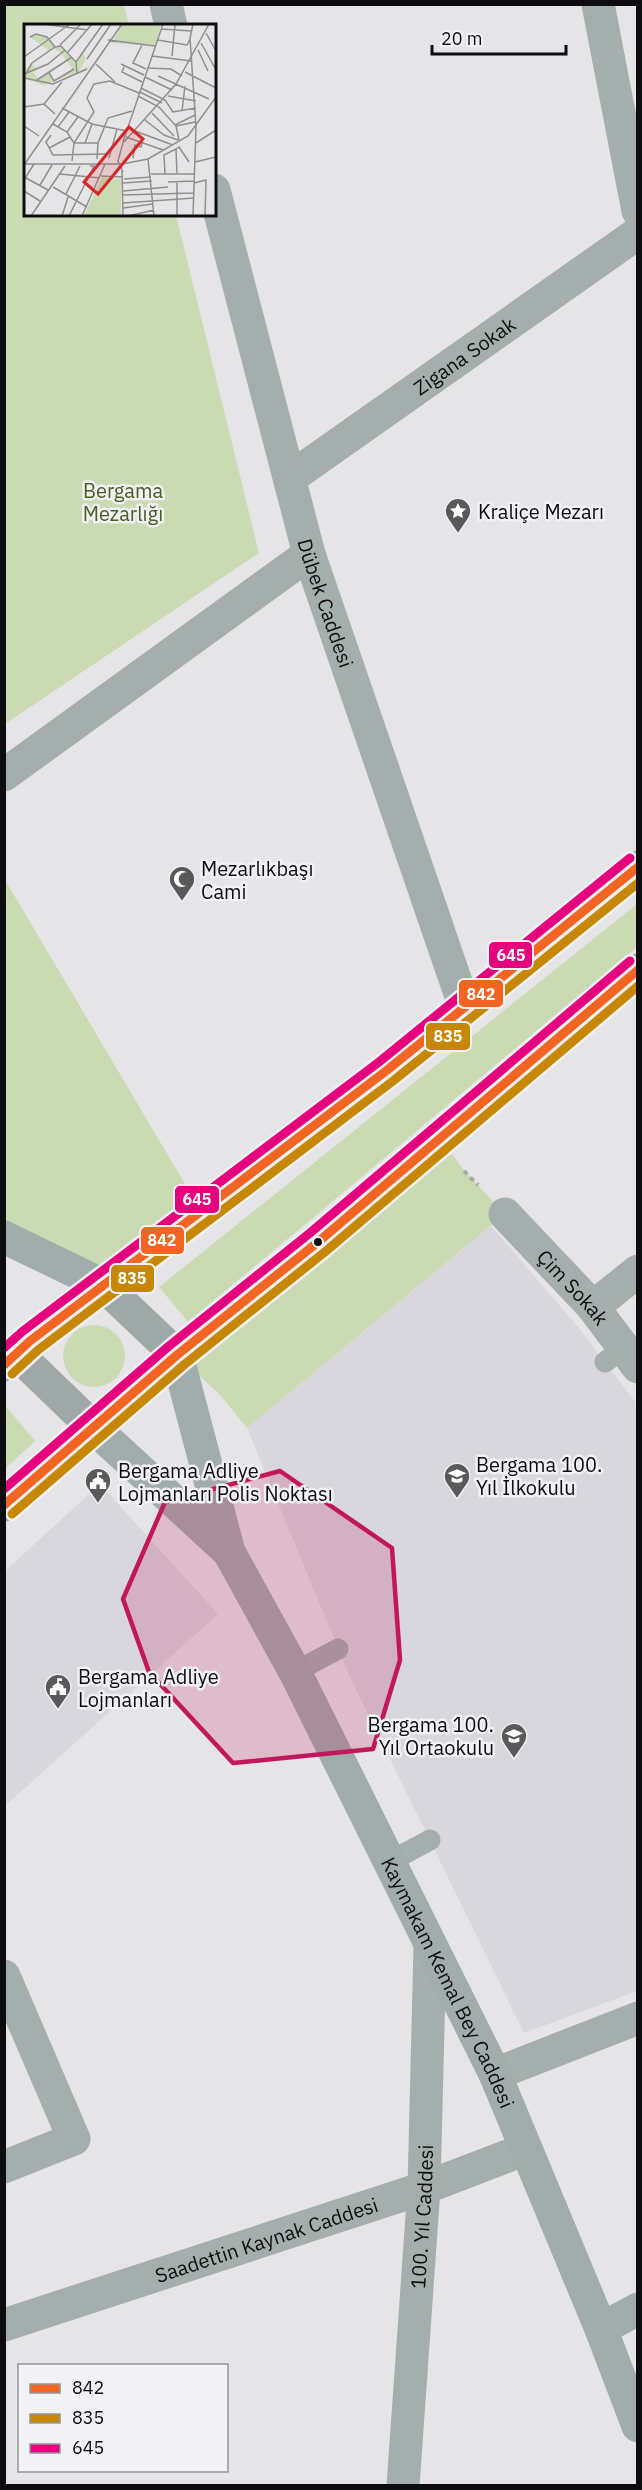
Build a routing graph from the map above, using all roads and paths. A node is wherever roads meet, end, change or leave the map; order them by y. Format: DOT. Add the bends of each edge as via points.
graph roads {
  1 [pos="166,4"];
  2 [pos="598,4"];
  3 [pos="171,24"];
  4 [pos="216,198"];
  5 [pos="638,211"];
  6 [pos="638,233"];
  7 [pos="290,478"];
  8 [pos="309,554"];
  9 [pos="4,775"];
  10 [pos="638,867"];
  11 [pos="638,970"];
  12 [pos="465,1008"];
  13 [pos="441,1139"];
  14 [pos="504,1214"];
  15 [pos="4,1237"];
  16 [pos="638,1271"];
  17 [pos="103,1285"];
  18 [pos="593,1307"];
  19 [pos="8,1353"];
  20 [pos="177,1355"];
  21 [pos="622,1359"];
  22 [pos="94,1428"];
  23 [pos="4,1505"];
  24 [pos="229,1552"];
  25 [pos="338,1649"];
  26 [pos="295,1672"];
  27 [pos="430,1840"];
  28 [pos="389,1862"];
  29 [pos="430,1947"];
  30 [pos="4,1976"];
  31 [pos="638,2018"];
  32 [pos="495,2074"];
  33 [pos="526,2149"];
  34 [pos="4,2167"];
  35 [pos="424,2188"];
  36 [pos="638,2309"];
  37 [pos="4,2325"];
  38 [pos="601,2329"];
  39 [pos="638,2426"];
  40 [pos="403,2486"];
  1 -- 3 [label="street"];
  2 -- 5 [label="street"];
  4 -- 7 [label="street, Dübek Caddesi"];
  6 -- 7 [label="street, Zigana Sokak"];
  7 -- 8 [label="street, Dübek Caddesi"];
  8 -- 9 [label="street"];
  8 -- 12 [label="street, Dübek Caddesi"];
  10 -- 12 [label="main road"];
  11 -- 13 [label="main road"];
  12 -- 17 [label="main road"];
  13 -- 14 [label="path"];
  13 -- 20 [label="main road"];
  14 -- 18 [label="street, Çim Sokak"];
  15 -- 17 [label="main road"];
  16 -- 18 [label="street"];
  17 -- 19 [label="main road"];
  17 -- 20 [label="main road"];
  18 -- 21 [label="street, Çim Sokak"];
  19 -- 22 [label="main road, Kaymakam Kemal Bey Caddesi"];
  20 -- 22 [label="main road"];
  20 -- 24 [label="main road, Kaymakam Kemal Bey Caddesi"];
  22 -- 23 [label="main road"];
  22 -- 24 [label="main road, Kaymakam Kemal Bey Caddesi"];
  24 -- 26 [label="main road, Kaymakam Kemal Bey Caddesi"];
  25 -- 26 [label="lane"];
  26 -- 28 [label="main road, Kaymakam Kemal Bey Caddesi"];
  27 -- 28 [label="lane"];
  28 -- 29 [label="main road, Kaymakam Kemal Bey Caddesi"];
  29 -- 32 [label="main road, Kaymakam Kemal Bey Caddesi"];
  29 -- 35 [label="street, 100. Yıl Caddesi"];
  30 -- 34 [label="street" via="74,2139"];
  31 -- 32 [label="street"];
  32 -- 33 [label="main road, Kaymakam Kemal Bey Caddesi"];
  33 -- 35 [label="street, Saadettin Kaynak Caddesi"];
  33 -- 38 [label="main road, Kaymakam Kemal Bey Caddesi"];
  35 -- 37 [label="street, Saadettin Kaynak Caddesi"];
  35 -- 40 [label="street, 100. Yıl Caddesi"];
  36 -- 38 [label="main road"];
  38 -- 39 [label="main road, Kaymakam Kemal Bey Caddesi"];
}
